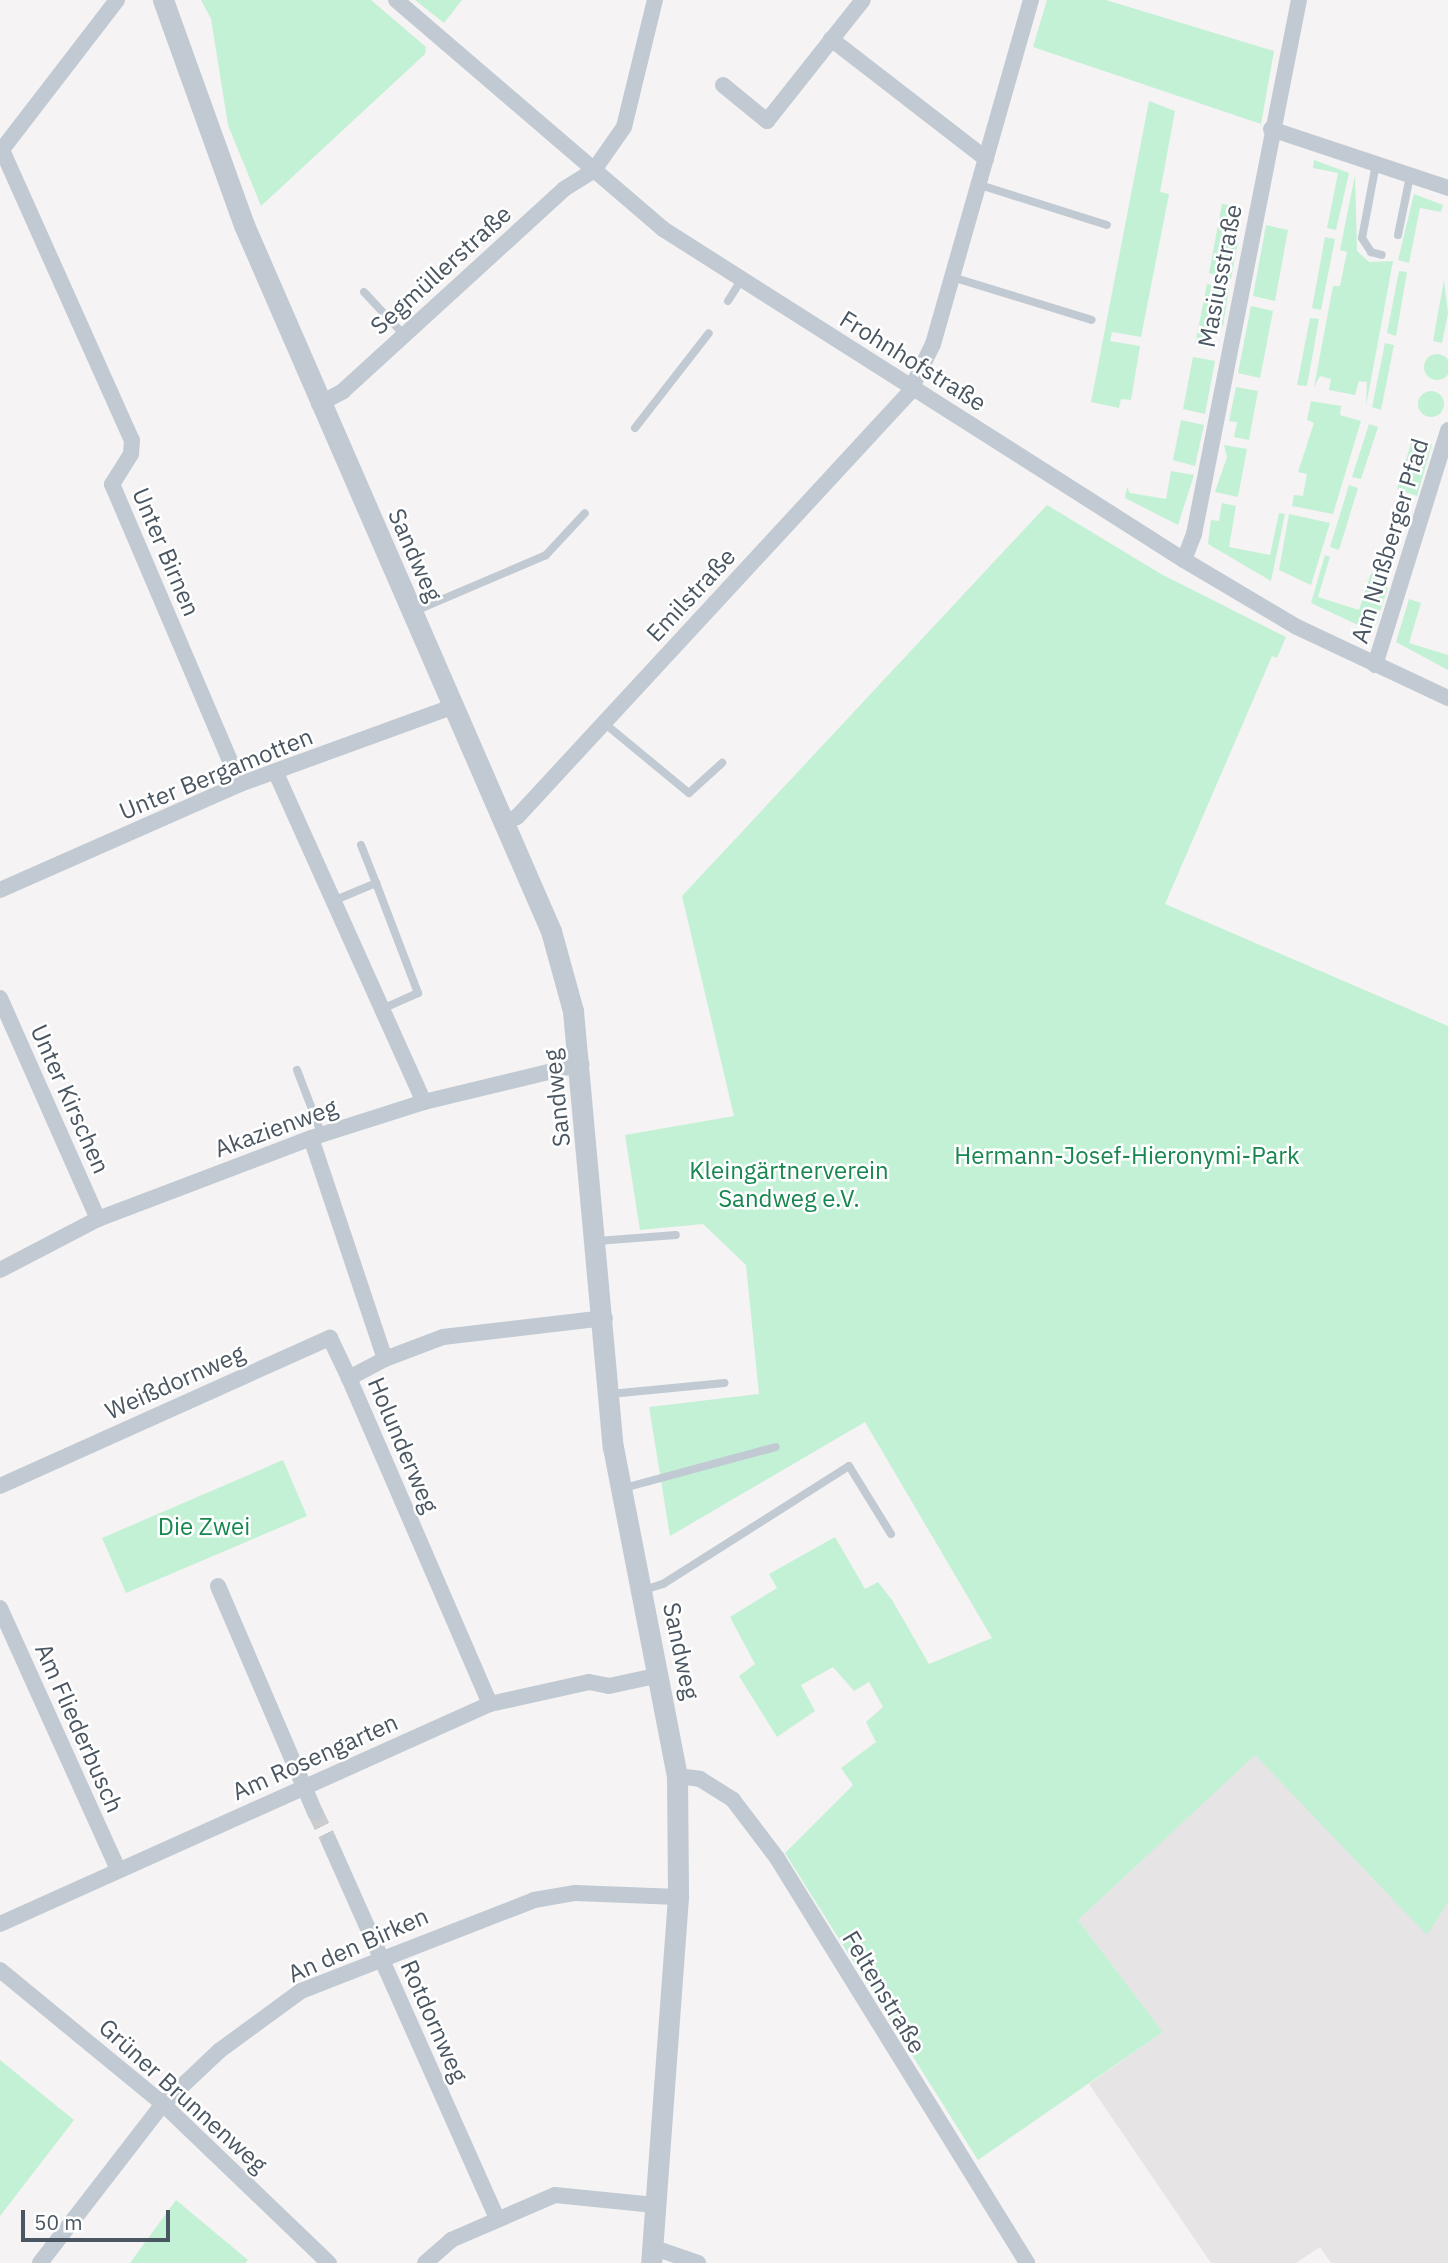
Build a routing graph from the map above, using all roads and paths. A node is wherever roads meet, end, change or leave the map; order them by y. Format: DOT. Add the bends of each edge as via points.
graph roads {
  1 [pos="117,0"];
  2 [pos="163,0"];
  3 [pos="396,0"];
  4 [pos="654,0"];
  5 [pos="863,0"];
  6 [pos="1031,0"];
  7 [pos="1299,0"];
  8 [pos="831,39"];
  9 [pos="723,85"];
  10 [pos="1271,129"];
  11 [pos="1,151"];
  12 [pos="986,159"];
  13 [pos="1376,164"];
  14 [pos="594,170"];
  15 [pos="1410,176"];
  16 [pos="980,185"];
  17 [pos="1448,188"];
  18 [pos="1107,225"];
  19 [pos="1398,234"];
  20 [pos="1382,255"];
  21 [pos="952,277"];
  22 [pos="741,280"];
  23 [pos="364,292"];
  24 [pos="728,301"];
  25 [pos="1092,320"];
  26 [pos="709,333"];
  27 [pos="405,335"];
  28 [pos="911,389"];
  29 [pos="319,404"];
  30 [pos="635,428"];
  31 [pos="1448,430"];
  32 [pos="585,513"];
  33 [pos="1184,560"];
  34 [pos="411,612"];
  35 [pos="1376,665"];
  36 [pos="1448,698"];
  37 [pos="452,707"];
  38 [pos="604,723"];
  39 [pos="722,763"];
  40 [pos="276,773"];
  41 [pos="240,784"];
  42 [pos="504,823"];
  43 [pos="361,845"];
  44 [pos="376,883"];
  45 [pos="0,890"];
  46 [pos="333,901"];
  47 [pos="0,998"];
  48 [pos="382,1009"];
  49 [pos="581,1064"];
  50 [pos="297,1070"];
  51 [pos="424,1102"];
  52 [pos="316,1136"];
  53 [pos="98,1219"];
  54 [pos="676,1235"];
  55 [pos="597,1241"];
  56 [pos="0,1270"];
  57 [pos="605,1318"];
  58 [pos="385,1359"];
  59 [pos="349,1378"];
  60 [pos="724,1383"];
  61 [pos="607,1394"];
  62 [pos="776,1447"];
  63 [pos="0,1486"];
  64 [pos="621,1489"];
  65 [pos="891,1534"];
  66 [pos="218,1586"];
  67 [pos="641,1591"];
  68 [pos="0,1608"];
  69 [pos="660,1675"];
  70 [pos="490,1704"];
  71 [pos="677,1776"];
  72 [pos="305,1788"];
  73 [pos="315,1812"];
  74 [pos="329,1841"];
  75 [pos="117,1867"];
  76 [pos="678,1897"];
  77 [pos="0,1924"];
  78 [pos="380,1957"];
  79 [pos="0,1970"];
  80 [pos="163,2104"];
  81 [pos="655,2205"];
  82 [pos="497,2218"];
  83 [pos="651,2255"];
  84 [pos="323,2261"];
  85 [pos="40,2263"];
  86 [pos="425,2263"];
  87 [pos="698,2263"];
  88 [pos="1027,2263"];
  1 -- 11 [label="street"];
  2 -- 29 [label="street, Sandweg" via="244,225"];
  3 -- 14 [label="street, Frohnhofstraße"];
  4 -- 14 [label="street" via="624,127"];
  5 -- 8 [label="street"];
  6 -- 12 [label="street"];
  7 -- 10 [label="street, Masiusstraße"];
  8 -- 9 [label="street" via="767,121"];
  8 -- 12 [label="street"];
  10 -- 13 [label="street"];
  10 -- 33 [label="street, Masiusstraße" via="1194,534"];
  11 -- 41 [label="street, Unter Birnen" via="132,440 131,454 112,484"];
  12 -- 16 [label="street"];
  13 -- 15 [label="street"];
  13 -- 20 [label="lane" via="1362,238"];
  14 -- 22 [label="street, Frohnhofstraße" via="663,229"];
  14 -- 27 [label="street, Segmüllerstraße" via="564,189"];
  15 -- 17 [label="street"];
  15 -- 19 [label="lane"];
  16 -- 18 [label="lane"];
  16 -- 21 [label="street"];
  21 -- 25 [label="lane"];
  21 -- 28 [label="street"];
  22 -- 24 [label="lane"];
  22 -- 28 [label="street, Frohnhofstraße"];
  23 -- 27 [label="lane"];
  26 -- 30 [label="lane"];
  27 -- 29 [label="street, Segmüllerstraße"];
  28 -- 33 [label="street, Frohnhofstraße"];
  28 -- 38 [label="street, Emilstraße"];
  29 -- 34 [label="street, Sandweg"];
  31 -- 35 [label="street, Am Nußberger Pfad"];
  32 -- 34 [label="lane" via="546,555"];
  33 -- 35 [label="street, Frohnhofstraße"];
  34 -- 37 [label="street, Sandweg"];
  35 -- 36 [label="street, Frohnhofstraße"];
  37 -- 40 [label="street, Unter Bergamotten"];
  37 -- 42 [label="street, Sandweg"];
  38 -- 39 [label="lane" via="689,793"];
  38 -- 42 [label="street, Emilstraße" via="517,817"];
  40 -- 41 [label="street, Unter Bergamotten"];
  40 -- 46 [label="street"];
  41 -- 45 [label="street, Unter Bergamotten"];
  42 -- 49 [label="street, Sandweg" via="551,931"];
  43 -- 44 [label="lane"];
  44 -- 46 [label="lane"];
  44 -- 48 [label="lane" via="418,993"];
  46 -- 48 [label="street"];
  47 -- 53 [label="street, Unter Kirschen"];
  48 -- 51 [label="street"];
  49 -- 51 [label="street, Akazienweg"];
  49 -- 55 [label="street, Sandweg"];
  50 -- 52 [label="lane"];
  51 -- 52 [label="street, Akazienweg"];
  52 -- 53 [label="street, Akazienweg"];
  52 -- 58 [label="street, Holunderweg"];
  53 -- 56 [label="street, Akazienweg"];
  54 -- 55 [label="lane"];
  55 -- 57 [label="street, Sandweg"];
  57 -- 58 [label="street" via="443,1336"];
  57 -- 61 [label="street, Sandweg"];
  58 -- 59 [label="street, Holunderweg"];
  59 -- 63 [label="street, Weißdornweg" via="330,1338"];
  59 -- 70 [label="street, Holunderweg"];
  60 -- 61 [label="lane"];
  61 -- 64 [label="street, Sandweg"];
  62 -- 64 [label="lane"];
  64 -- 67 [label="street, Sandweg"];
  65 -- 67 [label="lane" via="849,1466 663,1584"];
  66 -- 72 [label="street"];
  67 -- 69 [label="street, Sandweg"];
  68 -- 75 [label="street, Am Fliederbusch"];
  69 -- 70 [label="street, Am Rosengarten" via="608,1686 589,1682"];
  69 -- 71 [label="street, Sandweg"];
  70 -- 72 [label="street, Am Rosengarten"];
  71 -- 76 [label="street, Sandweg"];
  71 -- 88 [label="street, Feltenstraße" via="701,1779 733,1800 777,1858"];
  72 -- 73 [label="street"];
  72 -- 75 [label="street, Am Rosengarten"];
  74 -- 78 [label="street, Rotdornweg"];
  75 -- 77 [label="street, Am Rosengarten"];
  76 -- 78 [label="street, An den Birken" via="575,1893 534,1900"];
  76 -- 81 [label="street, Sandweg"];
  78 -- 80 [label="street, An den Birken" via="331,1976 266,2015"];
  78 -- 82 [label="street, Rotdornweg"];
  79 -- 80 [label="street, Grüner Brunnenweg"];
  80 -- 84 [label="street, Grüner Brunnenweg"];
  80 -- 85 [label="street, An den Birken"];
  81 -- 82 [label="street" via="555,2195"];
  81 -- 83 [label="street, Sandweg"];
  82 -- 86 [label="street" via="451,2240"];
  83 -- 87 [label="street"];
}
